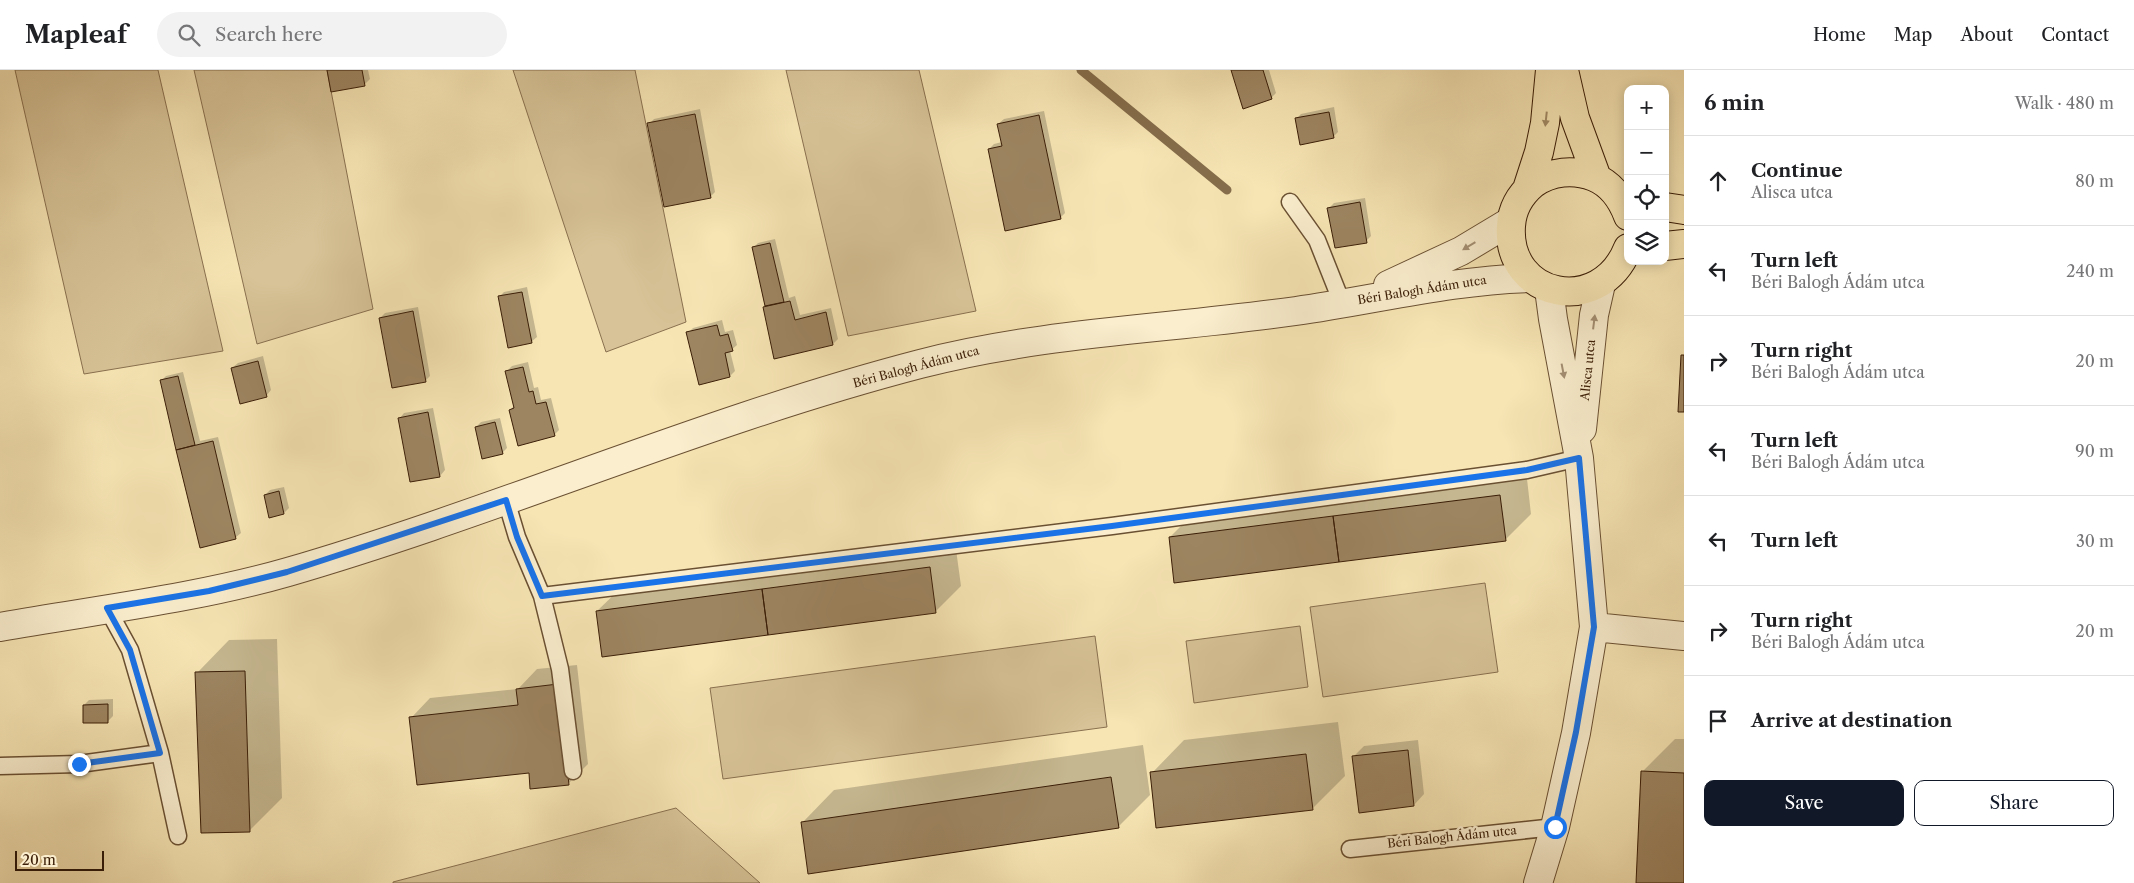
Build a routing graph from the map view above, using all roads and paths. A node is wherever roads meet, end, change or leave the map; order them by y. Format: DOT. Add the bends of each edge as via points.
graph roads {
  1 [pos="1550,70"];
  2 [pos="1564,70"];
  3 [pos="1597,178"];
  4 [pos="1527,189"];
  5 [pos="1290,202"];
  6 [pos="1624,202"];
  7 [pos="1669,208"];
  8 [pos="1684,210"];
  9 [pos="1511,221"];
  10 [pos="1684,244"];
  11 [pos="1669,246"];
  12 [pos="1624,259"];
  13 [pos="1540,283"];
  14 [pos="1601,284"];
  15 [pos="1342,303"];
  16 [pos="1579,458"];
  17 [pos="506,500"];
  18 [pos="542,596"];
  19 [pos="107,608"];
  20 [pos="0,626"];
  21 [pos="1594,627"];
  22 [pos="1684,636"];
  23 [pos="160,753"];
  24 [pos="0,766"];
  25 [pos="573,770"];
  26 [pos="1555,827"];
  27 [pos="178,836"];
  28 [pos="1350,849"];
  29 [pos="1538,883"];
  1 -- 4 [label="main road, one-way" via="1545,123"];
  2 -- 3 [label="main road" via="1575,118"];
  3 -- 4 [label="main road" via="1560,172"];
  3 -- 6 [label="main road"];
  4 -- 9 [label="main road" via="1514,209"];
  5 -- 15 [label="lane" via="1317,240"];
  7 -- 8 [label="main road"];
  9 -- 13 [label="main road" via="1513,252 1521,266"];
  9 -- 15 [label="street, Béri Balogh Ádám utca, one-way" via="1408,277"];
  10 -- 11 [label="main road"];
  12 -- 14 [label="main road"];
  13 -- 14 [label="main road" via="1576,292"];
  13 -- 15 [label="street, Béri Balogh Ádám utca" via="1477,280"];
  13 -- 16 [label="street, Alisca utca, one-way" via="1553,319"];
  16 -- 14 [label="street, Alisca utca, one-way" via="1594,315"];
  15 -- 17 [label="street, Béri Balogh Ádám utca" via="981,349 860,380"];
  16 -- 18 [label="lane" via="1527,470 1112,526"];
  16 -- 21 [label="street, Alisca utca"];
  17 -- 18 [label="lane" via="517,537"];
  17 -- 19 [label="street, Béri Balogh Ádám utca" via="287,572 209,591"];
  18 -- 25 [label="lane" via="560,669"];
  19 -- 20 [label="street, Béri Balogh Ádám utca"];
  19 -- 23 [label="lane" via="130,650"];
  21 -- 22 [label="street"];
  21 -- 26 [label="street, Alisca utca"];
  23 -- 24 [label="lane" via="79,764"];
  23 -- 27 [label="lane"];
  26 -- 28 [label="lane, Béri Balogh Ádám utca"];
  26 -- 29 [label="street, Alisca utca"];
}
